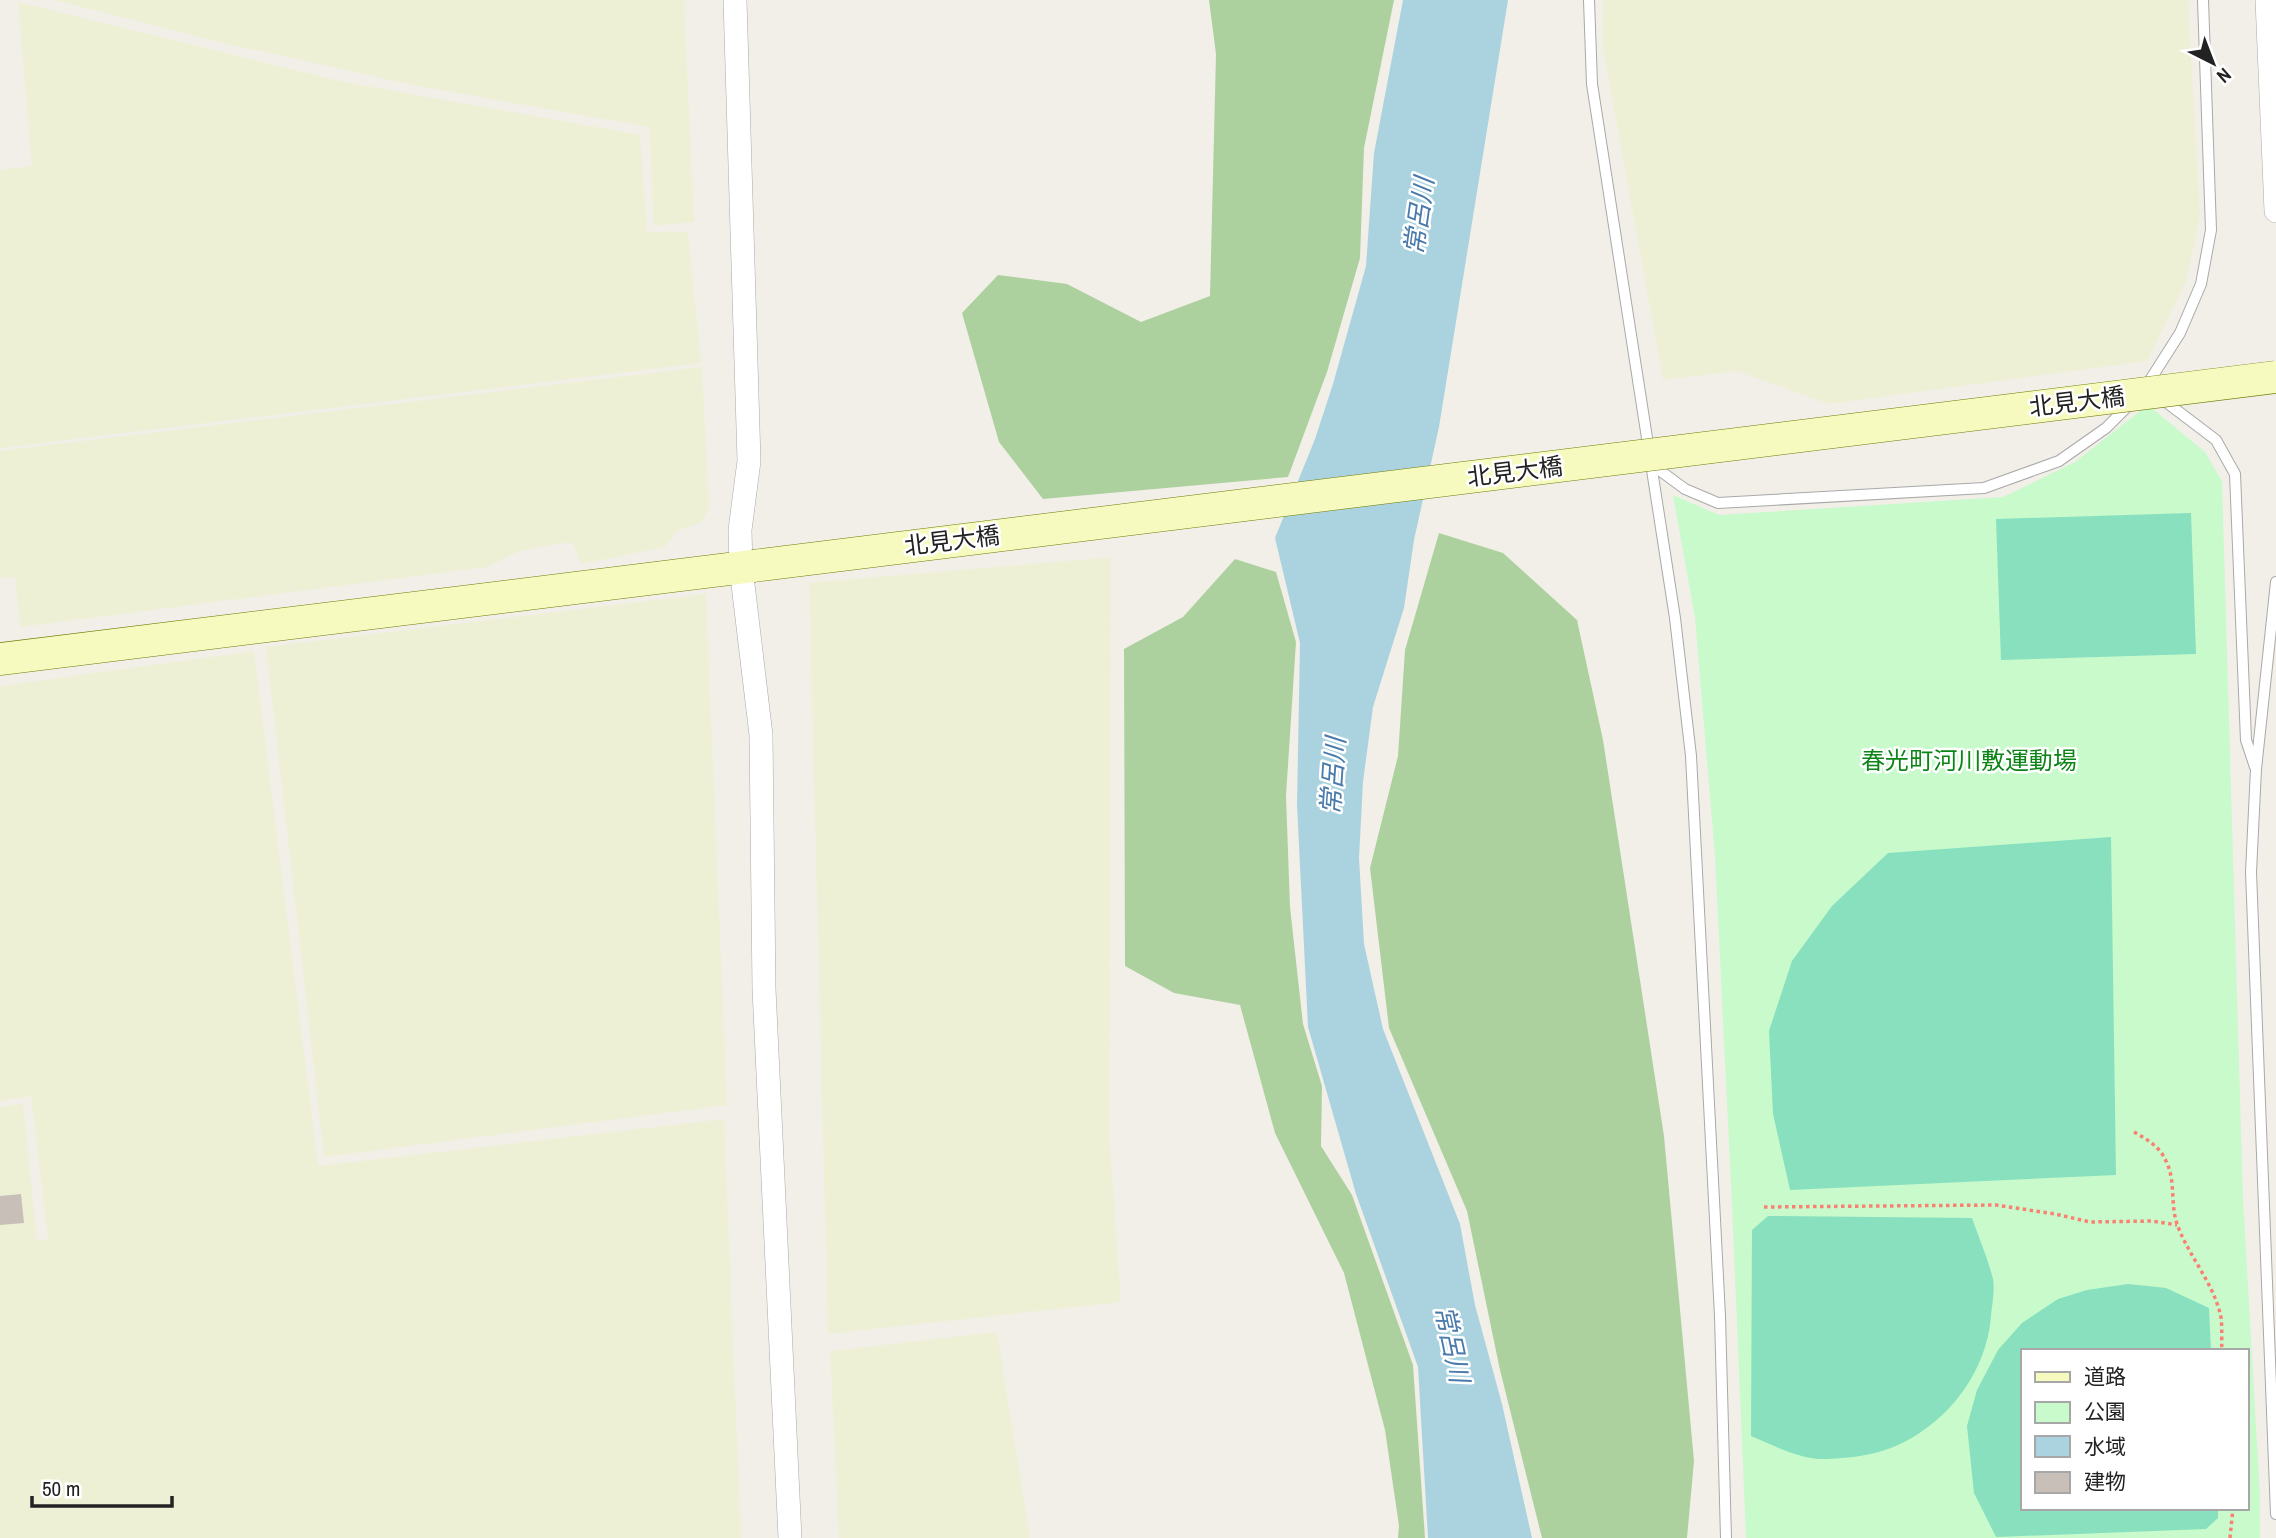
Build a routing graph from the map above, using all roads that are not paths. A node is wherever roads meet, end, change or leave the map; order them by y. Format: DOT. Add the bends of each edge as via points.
graph roads {
  1 [pos="735,0"];
  2 [pos="1589,0"];
  3 [pos="2203,0"];
  4 [pos="2267,0"];
  5 [pos="2276,211"];
  6 [pos="2276,377"];
  7 [pos="2146,387"];
  8 [pos="1651,464"];
  9 [pos="747,567"];
  10 [pos="2276,582"];
  11 [pos="0,659"];
  12 [pos="2256,769"];
  13 [pos="2276,1514"];
  14 [pos="790,1538"];
  15 [pos="1726,1538"];
  1 -- 9 [label="street" via="749,461 740,530"];
  2 -- 8 [label="lane" via="1592,84"];
  3 -- 7 [label="lane" via="2211,230 2201,284 2180,333"];
  4 -- 5 [label="street"];
  6 -- 9 [label="street, 北見大橋, bridge"];
  7 -- 8 [label="lane" via="2106,428 2059,461 1983,488 1718,503 1685,489"];
  7 -- 12 [label="lane" via="2216,440 2235,474 2246,740"];
  8 -- 15 [label="lane" via="1691,756 1720,1316"];
  9 -- 11 [label="street, 北見大橋"];
  9 -- 14 [label="street" via="761,735 765,989"];
  10 -- 12 [label="lane"];
  12 -- 13 [label="lane" via="2251,872"];
}
